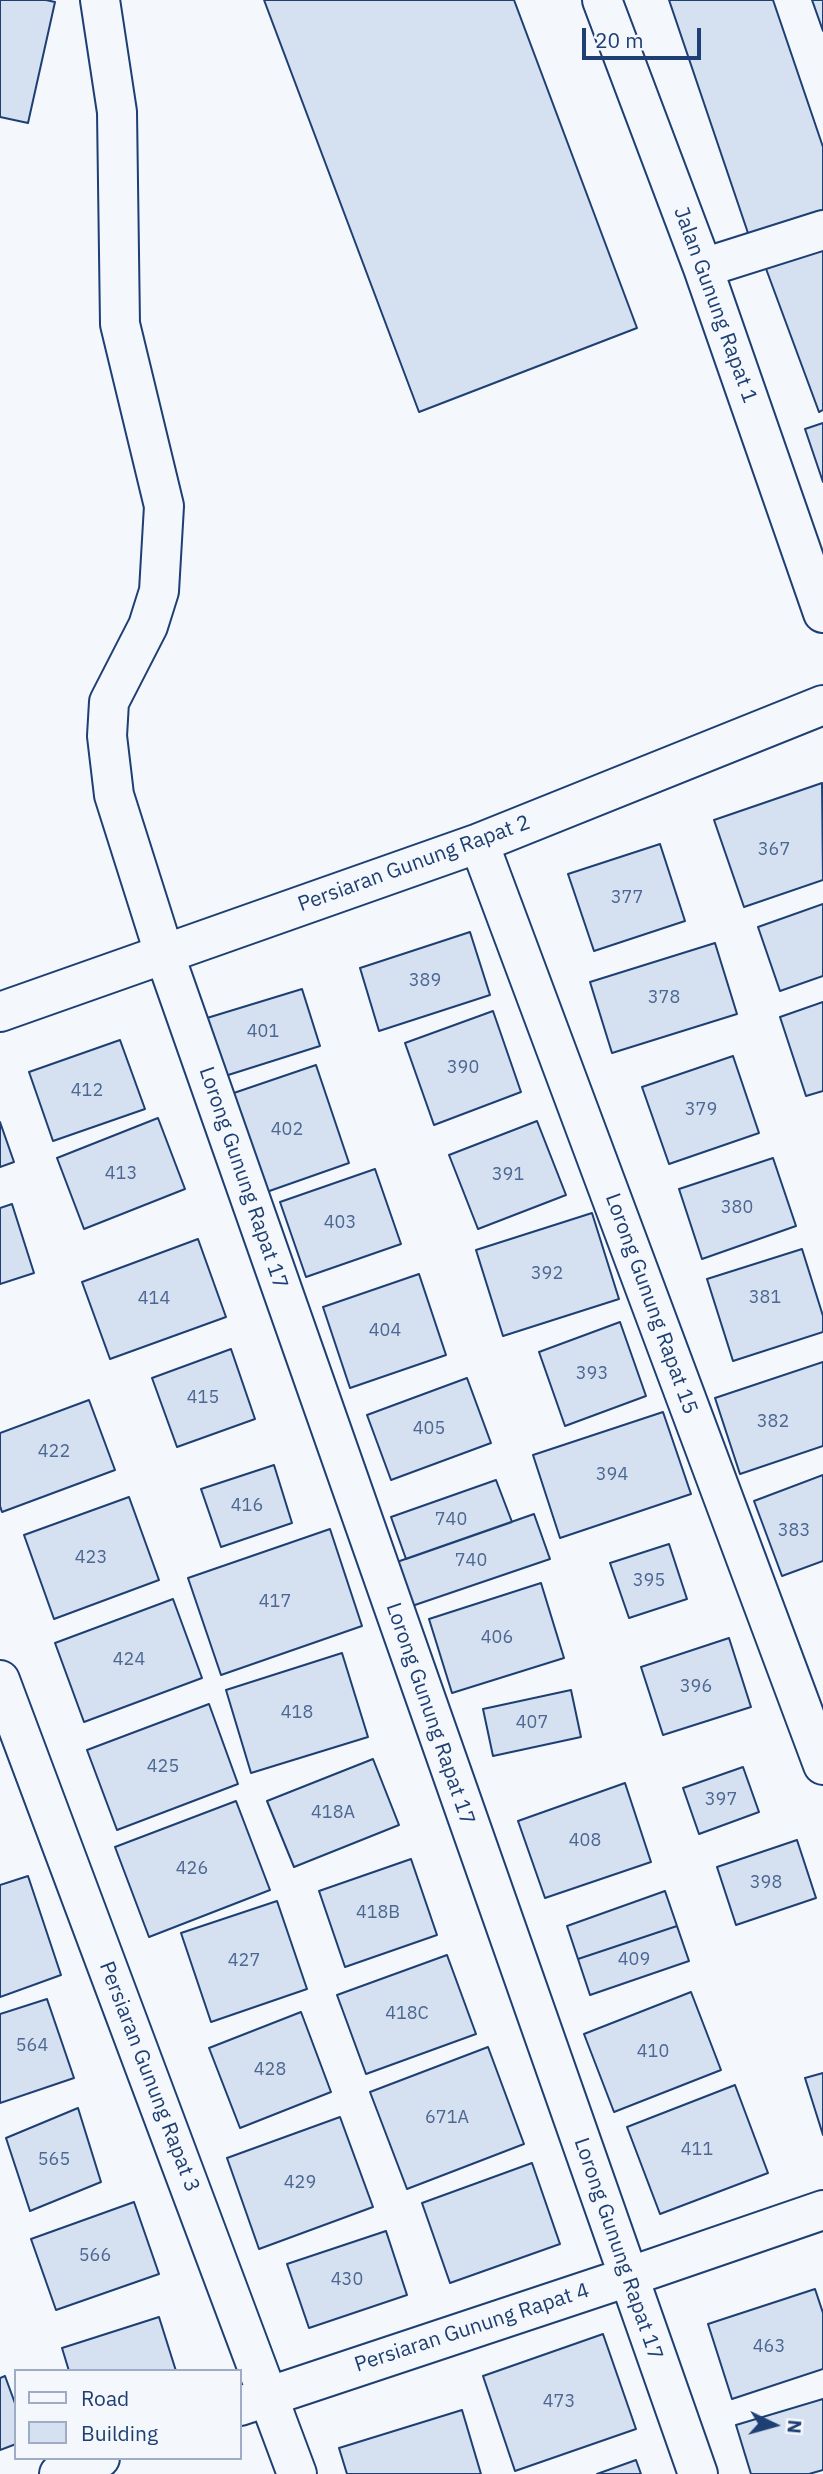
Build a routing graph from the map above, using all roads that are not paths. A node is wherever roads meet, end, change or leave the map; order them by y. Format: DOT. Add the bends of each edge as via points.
graph roads {
  1 [pos="100,0"];
  2 [pos="602,0"];
  3 [pos="823,230"];
  4 [pos="703,268"];
  5 [pos="823,613"];
  6 [pos="823,705"];
  7 [pos="480,843"];
  8 [pos="164,953"];
  9 [pos="0,1012"];
  10 [pos="0,1680"];
  11 [pos="823,1765"];
  12 [pos="823,2210"];
  13 [pos="628,2277"];
  14 [pos="254,2400"];
  15 [pos="95,2460"];
  16 [pos="59,2474"];
  17 [pos="297,2474"];
  18 [pos="698,2474"];
  1 -- 8 [label="street, Lorong Gunung Rapat 17" via="117,111 120,324 164,506 159,591 148,626 109,702 107,736 114,795"];
  2 -- 4 [label="street, Jalan Gunung Rapat 1"];
  3 -- 4 [label="street"];
  4 -- 5 [label="street, Jalan Gunung Rapat 1"];
  6 -- 7 [label="street, Persiaran Gunung Rapat 2"];
  7 -- 8 [label="street, Persiaran Gunung Rapat 2"];
  7 -- 11 [label="street, Lorong Gunung Rapat 15"];
  8 -- 9 [label="street, Persiaran Gunung Rapat 2"];
  8 -- 13 [label="street, Lorong Gunung Rapat 17"];
  10 -- 14 [label="street, Persiaran Gunung Rapat 3"];
  12 -- 13 [label="street, Persiaran Gunung Rapat 4"];
  13 -- 14 [label="street, Persiaran Gunung Rapat 4"];
  13 -- 18 [label="street, Lorong Gunung Rapat 17"];
  14 -- 17 [label="street, Persiaran Gunung Rapat 3"];
  15 -- 16 [label="street"];
}
